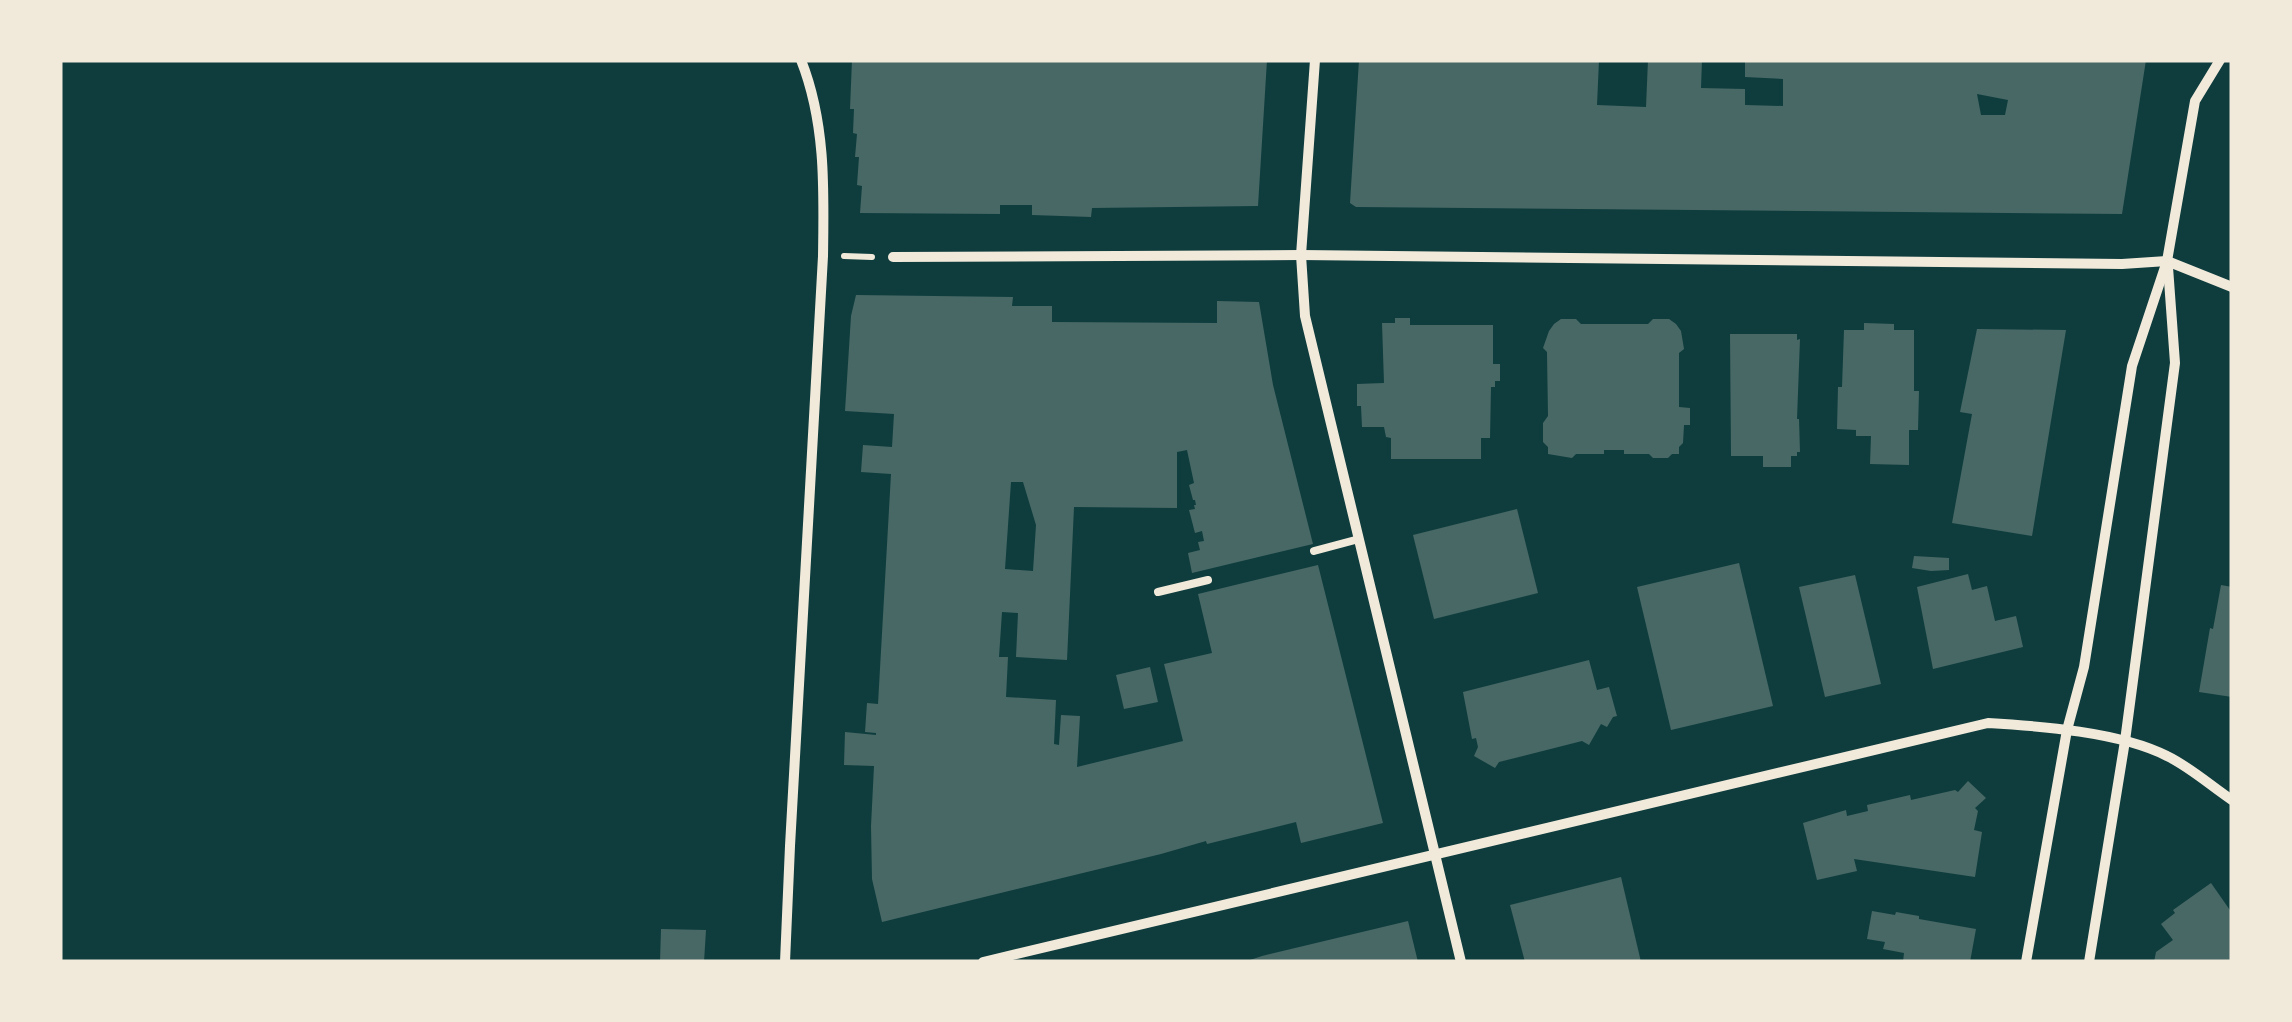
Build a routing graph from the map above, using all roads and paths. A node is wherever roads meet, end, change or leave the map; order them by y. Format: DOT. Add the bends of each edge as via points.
graph roads {
  1 [pos="801,60"];
  2 [pos="1315,60"];
  3 [pos="2220,60"];
  4 [pos="1300,255"];
  5 [pos="893,257"];
  6 [pos="2167,262"];
  7 [pos="2232,287"];
  8 [pos="1359,539"];
  9 [pos="1314,551"];
  10 [pos="1208,580"];
  11 [pos="1158,592"];
  12 [pos="2067,730"];
  13 [pos="2125,741"];
  14 [pos="2232,800"];
  15 [pos="1435,854"];
  16 [pos="786,962"];
  17 [pos="983,962"];
  18 [pos="1461,962"];
  19 [pos="2026,962"];
  20 [pos="2088,962"];
  1 -- 16 [label="street" via="824,169"];
  2 -- 4 [label="street"];
  3 -- 6 [label="street" via="2194,101"];
  4 -- 5 [label="street"];
  4 -- 6 [label="street"];
  4 -- 8 [label="street" via="1305,316"];
  6 -- 7 [label="street"];
  6 -- 12 [label="street" via="2132,366 2084,667"];
  6 -- 13 [label="street" via="2175,364"];
  8 -- 9 [label="lane"];
  8 -- 15 [label="street"];
  10 -- 11 [label="lane"];
  12 -- 13 [label="street"];
  12 -- 15 [label="street" via="1988,723"];
  12 -- 19 [label="street"];
  13 -- 14 [label="street" via="2170,757"];
  13 -- 20 [label="street"];
  15 -- 17 [label="street"];
  15 -- 18 [label="street"];
}
